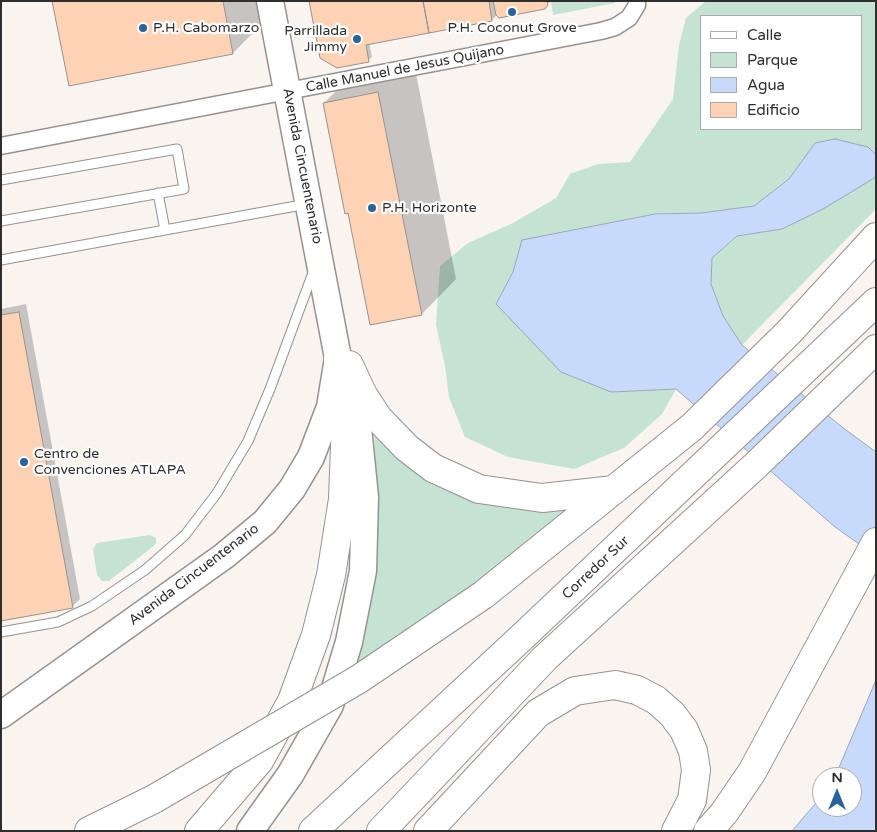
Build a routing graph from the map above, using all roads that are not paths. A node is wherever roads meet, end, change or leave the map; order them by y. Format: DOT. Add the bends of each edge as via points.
graph roads {
  1 [pos="270,1"];
  2 [pos="637,1"];
  3 [pos="288,92"];
  4 [pos="1,146"];
  5 [pos="1,180"];
  6 [pos="158,193"];
  7 [pos="310,204"];
  8 [pos="1,221"];
  9 [pos="165,230"];
  10 [pos="876,237"];
  11 [pos="319,256"];
  12 [pos="1,260"];
  13 [pos="876,302"];
  14 [pos="876,348"];
  15 [pos="344,361"];
  16 [pos="614,490"];
  17 [pos="870,552"];
  18 [pos="1,632"];
  19 [pos="1,715"];
  20 [pos="89,831"];
  21 [pos="199,831"];
  22 [pos="250,831"];
  23 [pos="313,831"];
  24 [pos="381,831"];
  25 [pos="428,831"];
  26 [pos="676,831"];
  27 [pos="708,831"];
  1 -- 3 [label="main road, Avenida Cincuentenario"];
  2 -- 3 [label="street, Calle Manuel de Jesus Quijano" via="629,18 601,31"];
  3 -- 4 [label="street, Calle Manuel de Jesus Quijano"];
  3 -- 7 [label="main road, Avenida Cincuentenario"];
  5 -- 6 [label="lane" via="177,148 184,188"];
  6 -- 8 [label="lane"];
  6 -- 9 [label="lane"];
  7 -- 9 [label="lane"];
  7 -- 11 [label="main road, Avenida Cincuentenario"];
  9 -- 12 [label="lane"];
  10 -- 16 [label="highway" via="789,332 692,427"];
  11 -- 15 [label="main road, Avenida Cincuentenario" via="334,331"];
  11 -- 18 [label="lane" via="248,441 217,493 185,535 144,570 92,606 58,622"];
  13 -- 23 [label="highway, Corredor Sur"];
  14 -- 24 [label="highway" via="755,466 545,658"];
  15 -- 16 [label="highway" via="378,418 407,448 433,468 479,489 542,498"];
  15 -- 19 [label="main road, Avenida Cincuentenario" via="311,457 292,489 265,522 224,556"];
  15 -- 21 [label="highway" via="346,420 342,499 331,575 316,635 292,701 259,761"];
  15 -- 22 [label="main road, Avenida Cincuentenario" via="357,416 365,497 363,571 349,642 330,705 290,775"];
  16 -- 20 [label="highway, bridge" via="483,595 359,679 154,799"];
  17 -- 27 [label="highway" via="752,772"];
  25 -- 26 [label="highway" via="538,713 575,691 615,685 637,690 656,700 684,730 696,770 692,800"];
}
